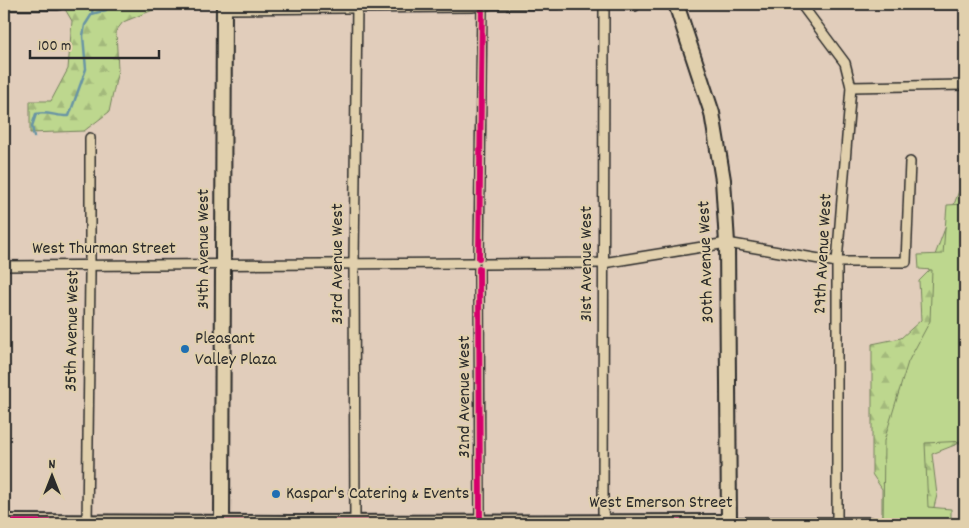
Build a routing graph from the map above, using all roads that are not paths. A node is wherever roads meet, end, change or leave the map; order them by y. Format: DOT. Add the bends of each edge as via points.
graph roads {
  1 [pos="482,4"];
  2 [pos="558,4"];
  3 [pos="604,4"];
  4 [pos="676,4"];
  5 [pos="801,4"];
  6 [pos="927,4"];
  7 [pos="965,4"];
  8 [pos="4,5"];
  9 [pos="58,5"];
  10 [pos="224,6"];
  11 [pos="357,6"];
  12 [pos="965,85"];
  13 [pos="851,87"];
  14 [pos="90,138"];
  15 [pos="910,162"];
  16 [pos="727,243"];
  17 [pos="837,262"];
  18 [pos="603,263"];
  19 [pos="354,264"];
  20 [pos="479,264"];
  21 [pos="223,265"];
  22 [pos="4,266"];
  23 [pos="90,266"];
  24 [pos="4,522"];
  25 [pos="837,522"];
  26 [pos="87,523"];
  27 [pos="222,523"];
  28 [pos="480,523"];
  29 [pos="606,523"];
  30 [pos="730,523"];
  31 [pos="869,523"];
  32 [pos="355,524"];
  1 -- 2 [label="street"];
  1 -- 11 [label="street" via="472,7"];
  1 -- 20 [label="street, 32nd Avenue West"];
  3 -- 18 [label="street, 31st Avenue West"];
  4 -- 16 [label="street, 30th Avenue West" via="712,113 723,180"];
  5 -- 13 [label="street, 29th Avenue West" via="845,63"];
  6 -- 7 [label="street"];
  8 -- 9 [label="street"];
  10 -- 11 [label="street"];
  10 -- 21 [label="street, 34th Avenue West"];
  11 -- 19 [label="street, 33rd Avenue West"];
  12 -- 13 [label="street"];
  13 -- 17 [label="street, 29th Avenue West"];
  14 -- 23 [label="street, 35th Avenue West"];
  15 -- 17 [label="street, West Thurman Street" via="906,262"];
  16 -- 17 [label="street, West Thurman Street"];
  16 -- 18 [label="street, West Thurman Street"];
  16 -- 30 [label="street, 30th Avenue West"];
  17 -- 25 [label="street, 29th Avenue West"];
  18 -- 20 [label="street, West Thurman Street"];
  18 -- 29 [label="street, 31st Avenue West" via="603,512"];
  19 -- 20 [label="street, West Thurman Street"];
  19 -- 21 [label="street, West Thurman Street"];
  19 -- 32 [label="street, 33rd Avenue West"];
  20 -- 28 [label="street, 32nd Avenue West"];
  21 -- 23 [label="street, West Thurman Street"];
  21 -- 27 [label="street, 34th Avenue West"];
  22 -- 23 [label="street, West Thurman Street"];
  23 -- 26 [label="street, 35th Avenue West"];
  24 -- 26 [label="street, West Emerson Street"];
  25 -- 30 [label="street, West Emerson Street"];
  25 -- 31 [label="street, West Emerson Street"];
  26 -- 27 [label="street, West Emerson Street"];
  27 -- 32 [label="street, West Emerson Street"];
  28 -- 29 [label="street, West Emerson Street"];
  28 -- 32 [label="street, West Emerson Street"];
  29 -- 30 [label="street, West Emerson Street"];
}
